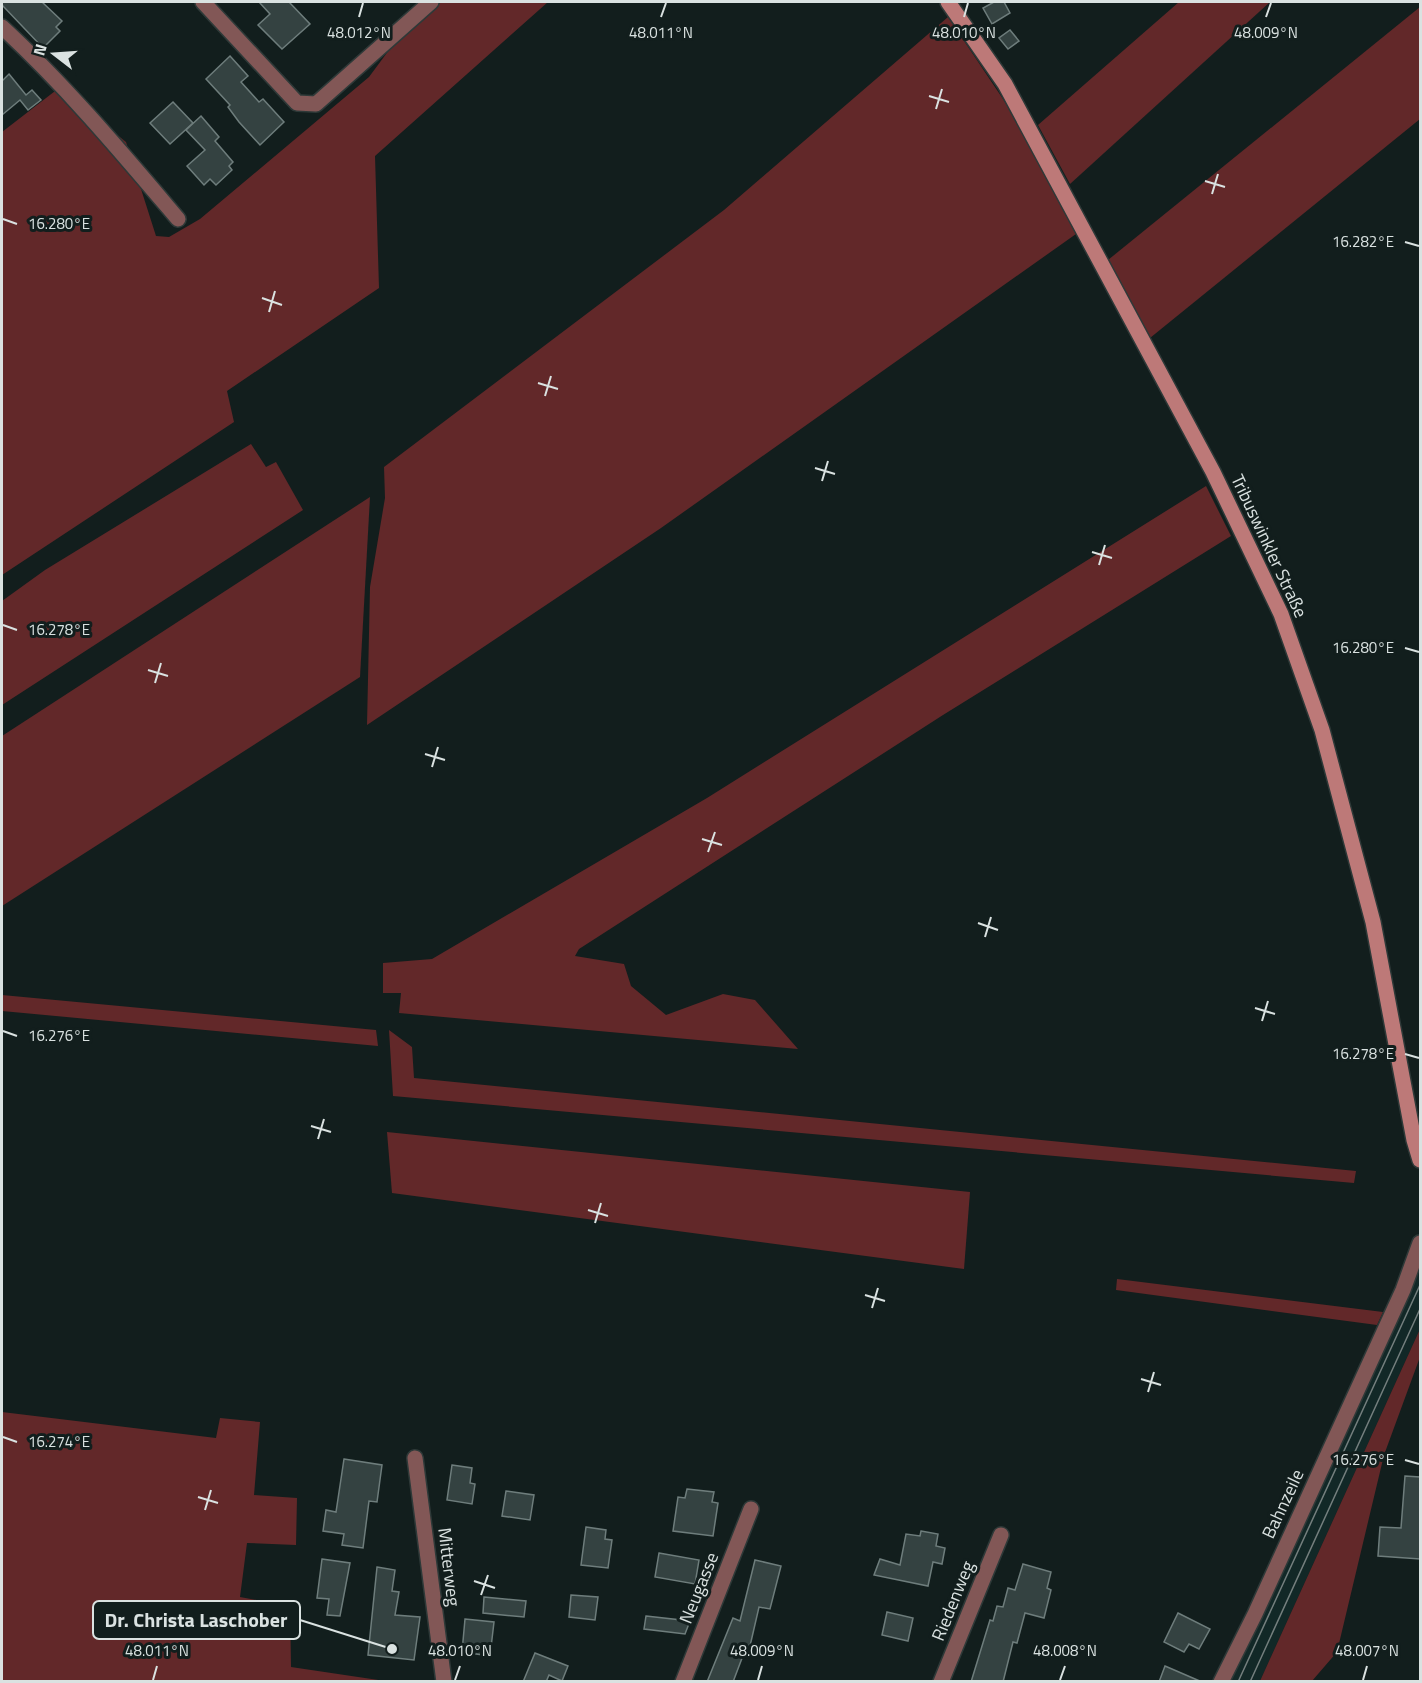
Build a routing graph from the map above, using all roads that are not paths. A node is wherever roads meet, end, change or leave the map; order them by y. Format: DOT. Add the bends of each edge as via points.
graph roads {
  1 [pos="203,2"];
  2 [pos="431,2"];
  3 [pos="948,2"];
  4 [pos="2,27"];
  5 [pos="178,219"];
  6 [pos="1420,1160"];
  7 [pos="1420,1243"];
  8 [pos="415,1458"];
  9 [pos="751,1509"];
  10 [pos="1001,1535"];
  11 [pos="444,1682"];
  12 [pos="683,1682"];
  13 [pos="941,1682"];
  14 [pos="1221,1682"];
  1 -- 2 [label="street" via="297,103 316,104"];
  3 -- 6 [label="street, Tribuswinkler Straße" via="1005,84 1213,472 1281,614 1322,730 1373,922"];
  4 -- 5 [label="street" via="35,57"];
  7 -- 14 [label="street, Bahnzeile" via="1403,1290"];
  8 -- 11 [label="street, Mitterweg"];
  9 -- 12 [label="street, Neugasse"];
  10 -- 13 [label="street, Riedenweg"];
}
